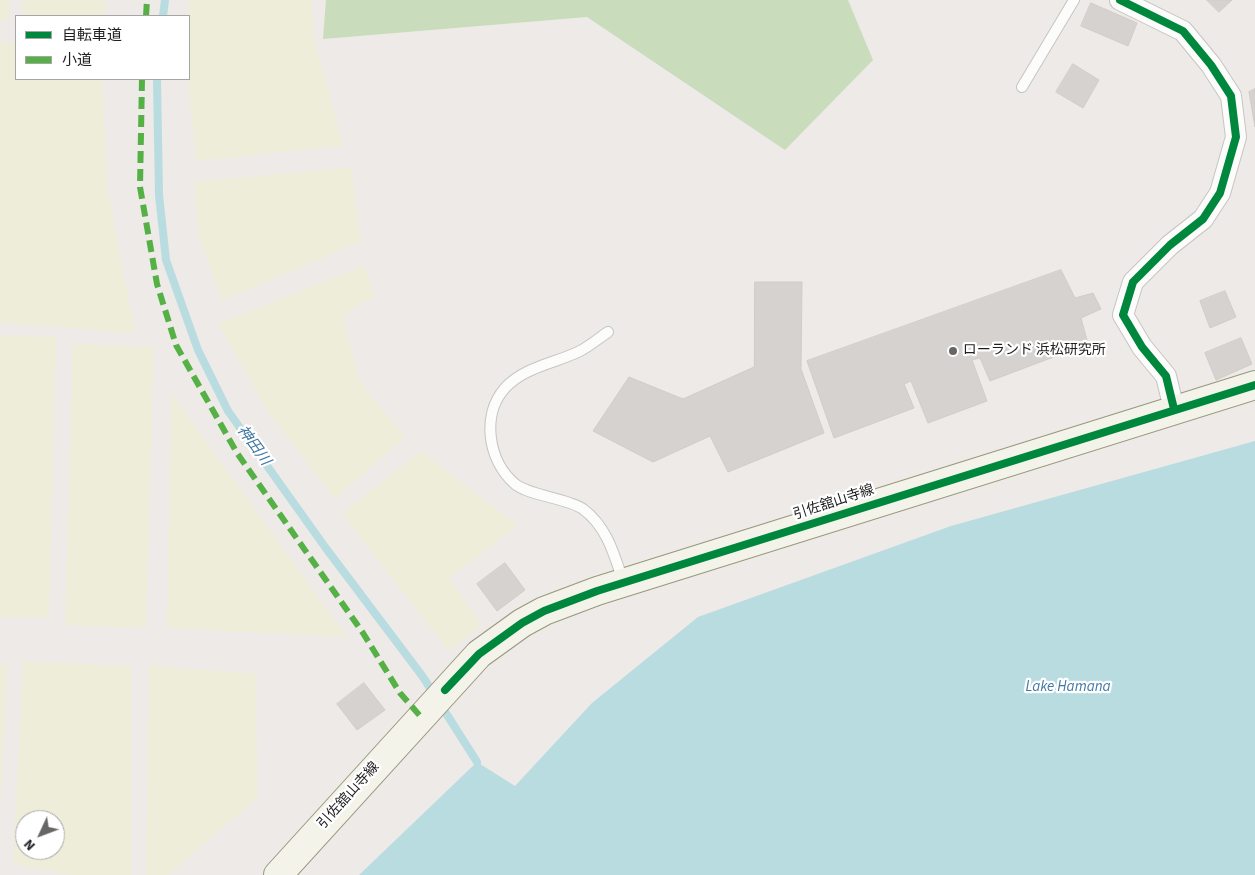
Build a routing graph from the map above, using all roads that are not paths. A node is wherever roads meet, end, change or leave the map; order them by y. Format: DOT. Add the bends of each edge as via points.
graph roads {
  1 [pos="1074,0"];
  2 [pos="1120,0"];
  3 [pos="1022,87"];
  4 [pos="608,332"];
  5 [pos="1255,385"];
  6 [pos="1174,409"];
  7 [pos="624,584"];
  8 [pos="278,875"];
  1 -- 3 [label="lane"];
  2 -- 6 [label="street" via="1183,31 1231,96 1236,137 1220,192 1203,218 1133,282 1123,315 1142,347 1166,376"];
  4 -- 7 [label="lane" via="580,351 532,369 505,388 494,408 489,428 496,461 516,484 582,509 608,535"];
  5 -- 6 [label="main road, 引佐舘山寺線"];
  6 -- 7 [label="main road, 引佐舘山寺線"];
  7 -- 8 [label="main road, 引佐舘山寺線" via="544,611 479,654"];
}
